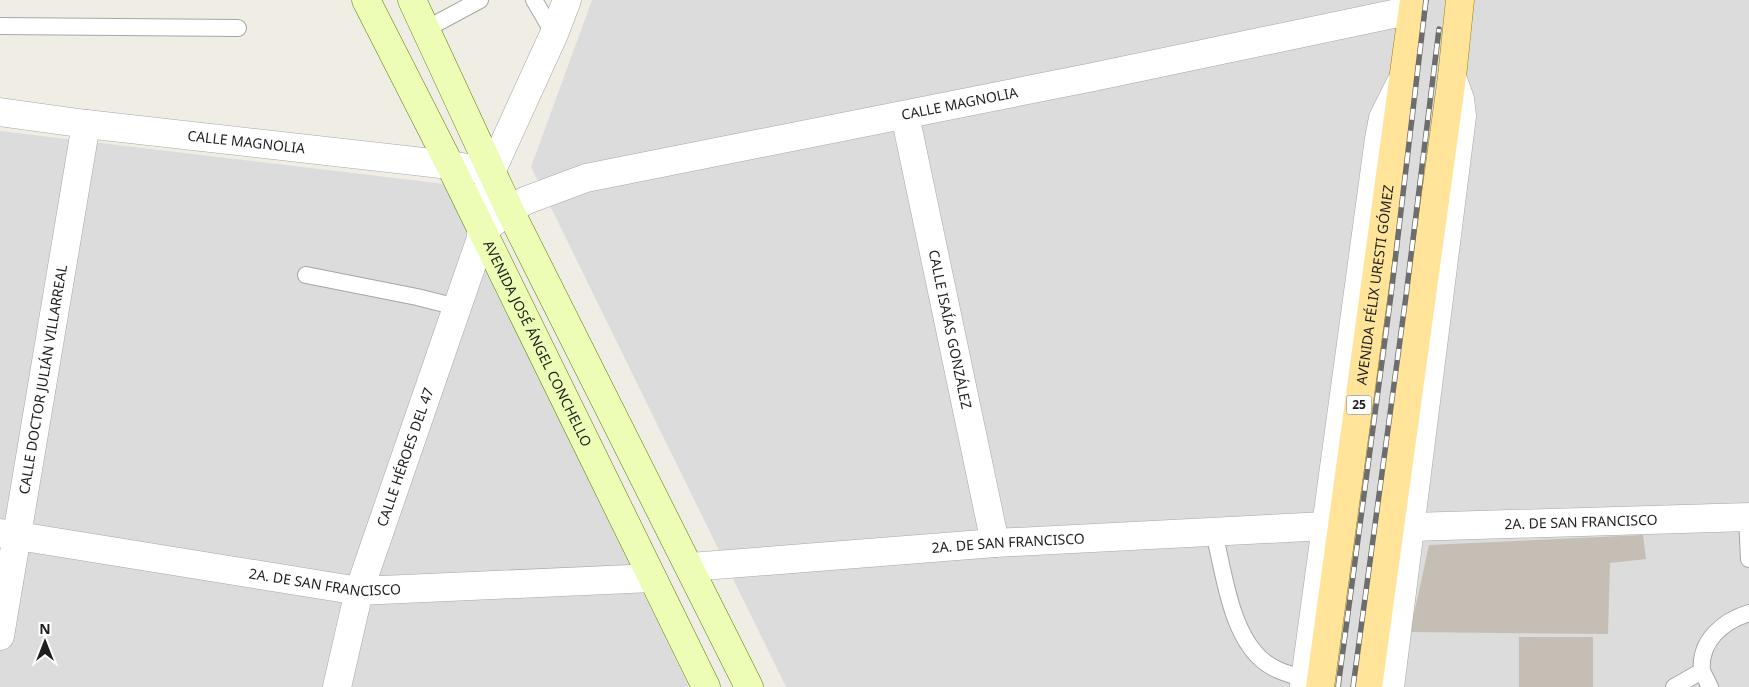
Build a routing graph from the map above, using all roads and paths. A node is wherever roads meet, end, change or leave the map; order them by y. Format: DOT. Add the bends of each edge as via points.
graph roads {
  1 [pos="366,0"];
  2 [pos="412,0"];
  3 [pos="480,0"];
  4 [pos="534,0"];
  5 [pos="567,0"];
  6 [pos="1461,0"];
  7 [pos="1413,5"];
  8 [pos="0,26"];
  9 [pos="238,28"];
  10 [pos="426,29"];
  11 [pos="554,34"];
  12 [pos="1405,73"];
  13 [pos="1452,77"];
  14 [pos="0,112"];
  15 [pos="904,115"];
  16 [pos="86,124"];
  17 [pos="450,165"];
  18 [pos="491,172"];
  19 [pos="509,209"];
  20 [pos="483,231"];
  21 [pos="306,275"];
  22 [pos="457,307"];
  23 [pos="1748,518"];
  24 [pos="1326,526"];
  25 [pos="1412,527"];
  26 [pos="1214,533"];
  27 [pos="8,534"];
  28 [pos="995,543"];
  29 [pos="1749,558"];
  30 [pos="690,567"];
  31 [pos="652,578"];
  32 [pos="359,591"];
  33 [pos="1749,613"];
  34 [pos="0,636"];
  35 [pos="1702,671"];
  36 [pos="1310,684"];
  37 [pos="337,687"];
  38 [pos="706,687"];
  39 [pos="749,687"];
  40 [pos="1368,687"];
  41 [pos="1390,687"];
  42 [pos="1674,687"];
  43 [pos="1710,687"];
  1 -- 17 [label="main road, AVENIDA JOSÉ ÁNGEL CONCHELLO"];
  2 -- 10 [label="main road"];
  3 -- 10 [label="lane"];
  4 -- 11 [label="lane"];
  5 -- 11 [label="street, CALLE HÉROES DEL 47"];
  6 -- 13 [label="main road"];
  7 -- 12 [label="main road, AVENIDA FÉLIX URESTI GÓMEZ / 25"];
  7 -- 15 [label="street, CALLE MAGNOLIA"];
  8 -- 9 [label="lane"];
  10 -- 18 [label="main road"];
  11 -- 18 [label="street, CALLE HÉROES DEL 47"];
  12 -- 24 [label="street, 25" via="1384,118 1379,139"];
  12 -- 36 [label="main road, AVENIDA FÉLIX URESTI GÓMEZ / 25"];
  13 -- 25 [label="street" via="1462,116"];
  13 -- 40 [label="main road"];
  14 -- 16 [label="street, CALLE MAGNOLIA"];
  15 -- 19 [label="street, CALLE MAGNOLIA" via="586,178"];
  15 -- 28 [label="street, CALLE ISAÍAS GONZÁLEZ"];
  16 -- 17 [label="street, CALLE MAGNOLIA"];
  16 -- 27 [label="street, CALLE DOCTOR JULIÁN VILLARREAL"];
  17 -- 18 [label="street, CALLE MAGNOLIA"];
  17 -- 20 [label="main road, AVENIDA JOSÉ ÁNGEL CONCHELLO"];
  18 -- 19 [label="main road"];
  18 -- 20 [label="street, CALLE HÉROES DEL 47"];
  19 -- 20 [label="street, CALLE MAGNOLIA"];
  19 -- 30 [label="main road"];
  20 -- 22 [label="street, CALLE HÉROES DEL 47"];
  20 -- 31 [label="main road, AVENIDA JOSÉ ÁNGEL CONCHELLO"];
  21 -- 22 [label="lane"];
  22 -- 32 [label="street, CALLE HÉROES DEL 47"];
  23 -- 25 [label="street, 2A. DE SAN FRANCISCO"];
  23 -- 29 [label="lane"];
  24 -- 26 [label="street, 2A. DE SAN FRANCISCO"];
  24 -- 36 [label="street, 25"];
  25 -- 41 [label="street"];
  26 -- 28 [label="street, 2A. DE SAN FRANCISCO"];
  26 -- 36 [label="lane" via="1236,622 1246,641 1260,659"];
  27 -- 32 [label="street, 2A. DE SAN FRANCISCO"];
  27 -- 34 [label="street, CALLE DOCTOR JULIÁN VILLARREAL"];
  28 -- 30 [label="street, 2A. DE SAN FRANCISCO"];
  30 -- 39 [label="main road"];
  31 -- 32 [label="street, 2A. DE SAN FRANCISCO"];
  31 -- 38 [label="main road, AVENIDA JOSÉ ÁNGEL CONCHELLO"];
  32 -- 37 [label="street, CALLE HÉROES DEL 47"];
  33 -- 35 [label="lane" via="1737,616 1714,634 1705,647"];
  35 -- 42 [label="lane"];
  35 -- 43 [label="lane"];
}
